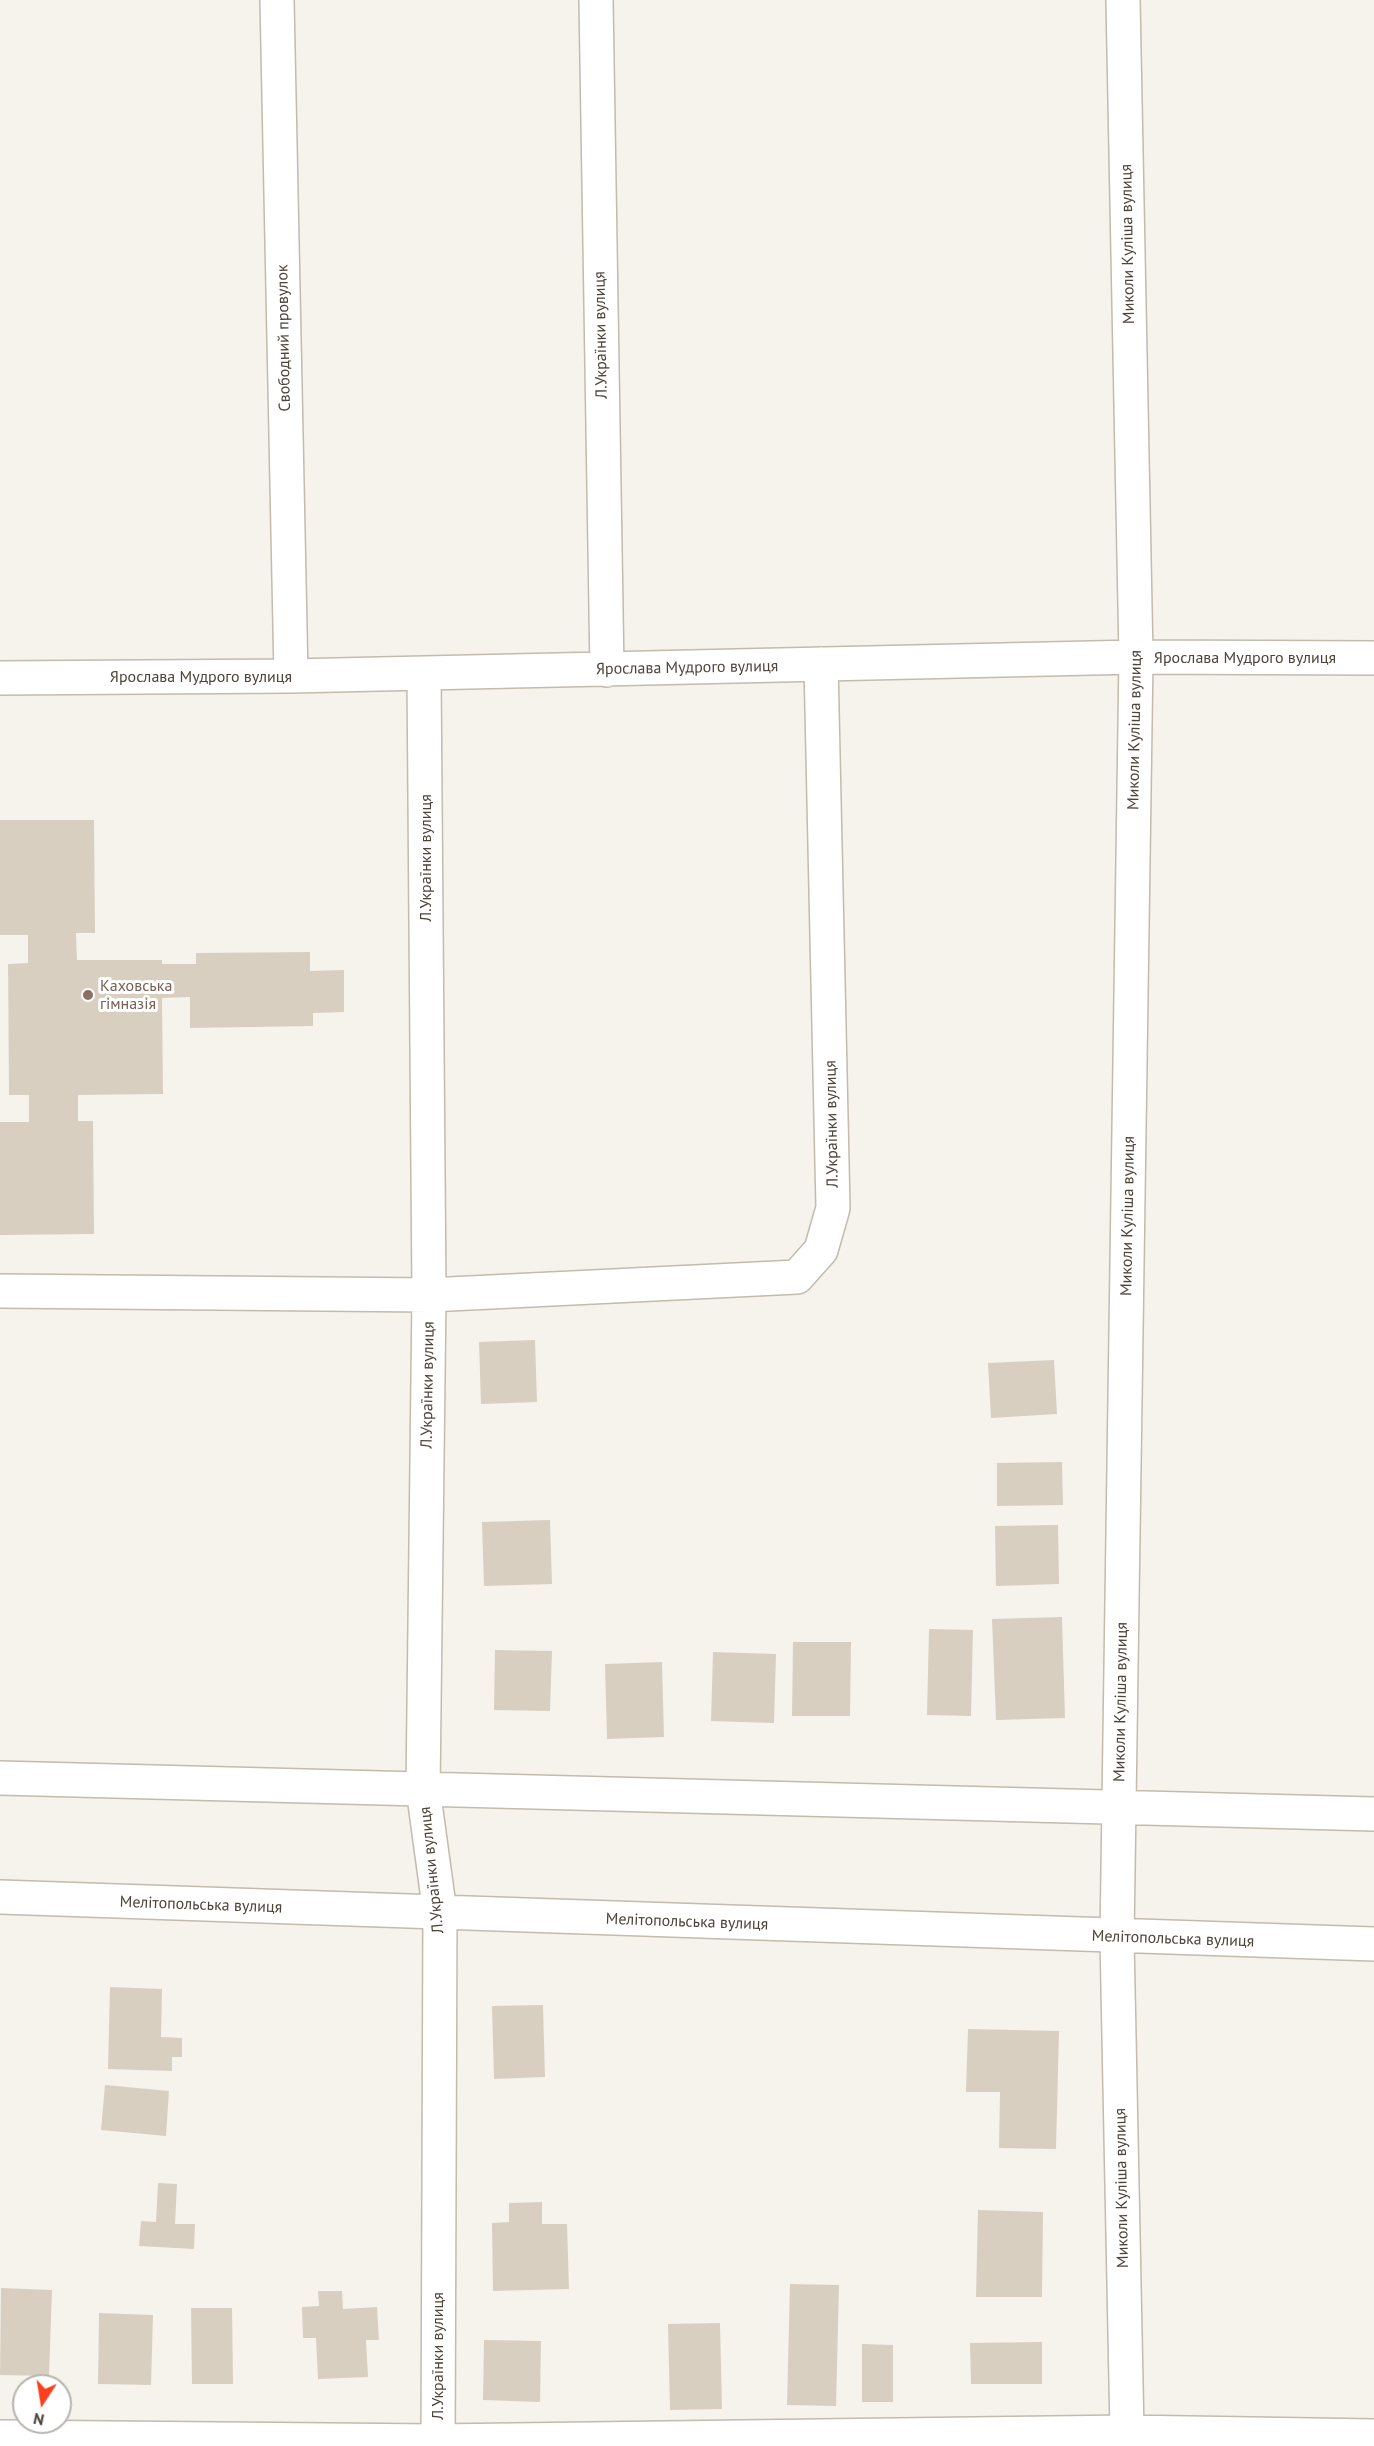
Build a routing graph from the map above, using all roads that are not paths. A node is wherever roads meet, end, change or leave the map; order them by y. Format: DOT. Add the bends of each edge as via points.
graph roads {
  1 [pos="277,0"];
  2 [pos="596,0"];
  3 [pos="1123,0"];
  4 [pos="1136,657"];
  5 [pos="1374,658"];
  6 [pos="821,664"];
  7 [pos="607,669"];
  8 [pos="424,674"];
  9 [pos="291,676"];
  10 [pos="0,678"];
  11 [pos="0,1291"];
  12 [pos="429,1295"];
  13 [pos="0,1778"];
  14 [pos="423,1789"];
  15 [pos="1119,1807"];
  16 [pos="1374,1814"];
  17 [pos="0,1898"];
  18 [pos="440,1913"];
  19 [pos="1117,1938"];
  20 [pos="1374,1944"];
  21 [pos="1127,2432"];
  22 [pos="1374,2436"];
  23 [pos="0,2437"];
  24 [pos="438,2443"];
  1 -- 9 [label="street, Свободний провулок"];
  2 -- 7 [label="street, Л.Українки вулиця"];
  3 -- 4 [label="street, Миколи Куліша вулиця"];
  4 -- 5 [label="street, Ярослава Мудрого вулиця"];
  4 -- 6 [label="street, Ярослава Мудрого вулиця"];
  4 -- 15 [label="street, Миколи Куліша вулиця"];
  6 -- 7 [label="street, Ярослава Мудрого вулиця"];
  6 -- 12 [label="street, Л.Українки вулиця" via="833,1208 821,1250 796,1277"];
  7 -- 8 [label="street, Ярослава Мудрого вулиця"];
  8 -- 9 [label="street, Ярослава Мудрого вулиця"];
  8 -- 12 [label="street, Л.Українки вулиця"];
  9 -- 10 [label="street, Ярослава Мудрого вулиця"];
  11 -- 12 [label="street, Л.Українки вулиця"];
  12 -- 14 [label="street, Л.Українки вулиця"];
  13 -- 14 [label="street"];
  14 -- 15 [label="street"];
  14 -- 18 [label="street, Л.Українки вулиця"];
  15 -- 16 [label="street"];
  15 -- 19 [label="street, Миколи Куліша вулиця"];
  17 -- 18 [label="street, Мелітопольська вулиця"];
  18 -- 19 [label="street, Мелітопольська вулиця"];
  18 -- 24 [label="street, Л.Українки вулиця"];
  19 -- 20 [label="street, Мелітопольська вулиця"];
  19 -- 21 [label="street, Миколи Куліша вулиця"];
  21 -- 22 [label="street"];
  21 -- 24 [label="street"];
  23 -- 24 [label="street"];
}
